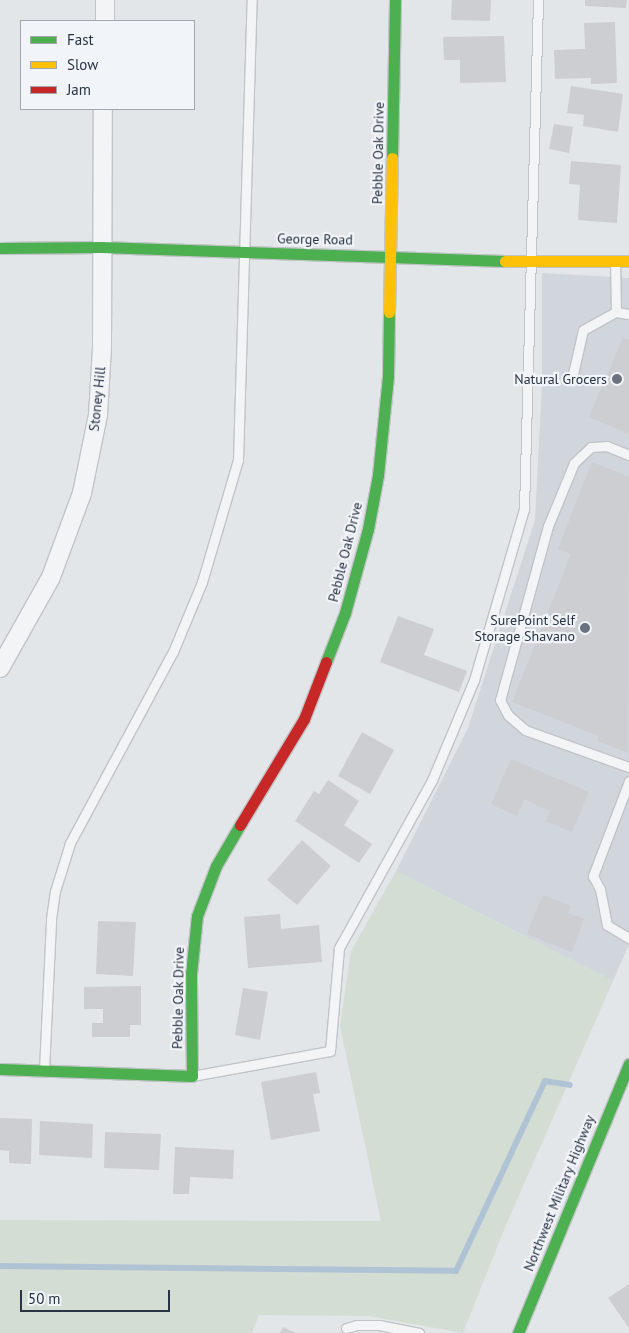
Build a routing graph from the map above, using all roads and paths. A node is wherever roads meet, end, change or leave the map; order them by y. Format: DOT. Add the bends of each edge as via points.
graph roads {
  1 [pos="105,0"];
  2 [pos="252,0"];
  3 [pos="395,0"];
  4 [pos="538,0"];
  5 [pos="105,20"];
  6 [pos="104,110"];
  7 [pos="101,247"];
  8 [pos="0,248"];
  9 [pos="246,252"];
  10 [pos="391,256"];
  11 [pos="629,261"];
  12 [pos="533,262"];
  13 [pos="615,262"];
  14 [pos="616,312"];
  15 [pos="629,314"];
  16 [pos="572,378"];
  17 [pos="629,455"];
  18 [pos="0,668"];
  19 [pos="629,767"];
  20 [pos="629,781"];
  21 [pos="629,938"];
  22 [pos="629,1064"];
  23 [pos="0,1069"];
  24 [pos="44,1070"];
  25 [pos="192,1076"];
  26 [pos="346,1328"];
  27 [pos="419,1333"];
  28 [pos="518,1333"];
  1 -- 5 [label="street"];
  2 -- 9 [label="lane"];
  3 -- 10 [label="street, Pebble Oak Drive"];
  4 -- 12 [label="lane"];
  6 -- 7 [label="street, Stoney Hill"];
  7 -- 8 [label="street, George Road"];
  7 -- 9 [label="street, George Road"];
  7 -- 18 [label="street, Stoney Hill" via="102,347 98,415 82,493 52,577"];
  9 -- 10 [label="street, George Road"];
  9 -- 24 [label="lane" via="238,460 202,582 173,652 70,843 55,891 51,919"];
  10 -- 12 [label="street, George Road"];
  10 -- 25 [label="street, Pebble Oak Drive" via="388,376 378,475 368,529 345,613 304,719 216,866 205,890 197,916 191,974"];
  11 -- 13 [label="street, George Road"];
  12 -- 13 [label="street, George Road"];
  12 -- 25 [label="lane" via="524,509 474,680 432,780 339,948 330,1052"];
  13 -- 14 [label="lane"];
  14 -- 15 [label="lane"];
  14 -- 16 [label="lane" via="583,330"];
  17 -- 19 [label="lane" via="607,446 590,447 574,463 548,526 500,700 508,715 525,730"];
  20 -- 21 [label="lane" via="593,876 600,889 607,925"];
  22 -- 28 [label="street, Northwest Military Highway"];
  23 -- 24 [label="street"];
  24 -- 25 [label="street"];
  26 -- 27 [label="lane" via="380,1325"];
}
